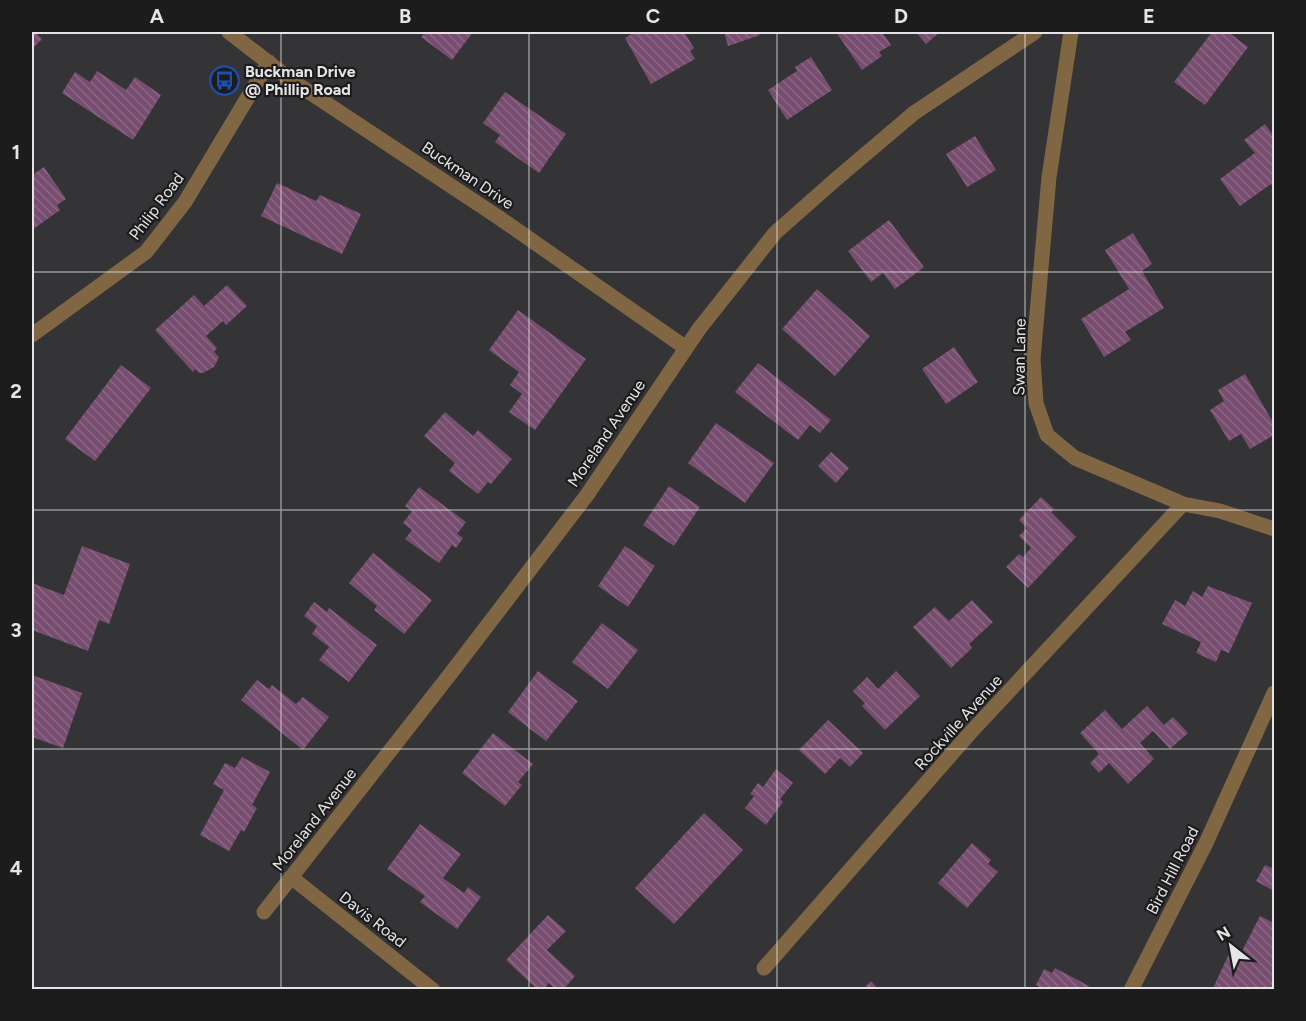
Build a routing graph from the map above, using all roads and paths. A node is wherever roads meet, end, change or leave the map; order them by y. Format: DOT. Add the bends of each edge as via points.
graph roads {
  1 [pos="229,32"];
  2 [pos="1035,32"];
  3 [pos="1071,32"];
  4 [pos="268,62"];
  5 [pos="32,335"];
  6 [pos="686,348"];
  7 [pos="1183,504"];
  8 [pos="1275,530"];
  9 [pos="1275,693"];
  10 [pos="291,878"];
  11 [pos="264,912"];
  12 [pos="764,968"];
  13 [pos="433,990"];
  14 [pos="1131,990"];
  1 -- 4 [label="street, Buckman Drive"];
  2 -- 6 [label="street, Moreland Avenue" via="914,113 792,218 775,234"];
  3 -- 7 [label="street, Swan Lane" via="1049,177 1033,359 1036,403 1047,435 1075,458"];
  4 -- 5 [label="street, Philip Road" via="185,202 146,252"];
  4 -- 6 [label="street, Buckman Drive"];
  6 -- 10 [label="street, Moreland Avenue" via="586,495"];
  7 -- 8 [label="street, Swan Lane" via="1220,511"];
  7 -- 12 [label="street, Rockville Avenue" via="970,733"];
  9 -- 14 [label="street, Bird Hill Road" via="1206,843"];
  10 -- 11 [label="street, Moreland Avenue"];
  10 -- 13 [label="street, Davis Road"];
}
